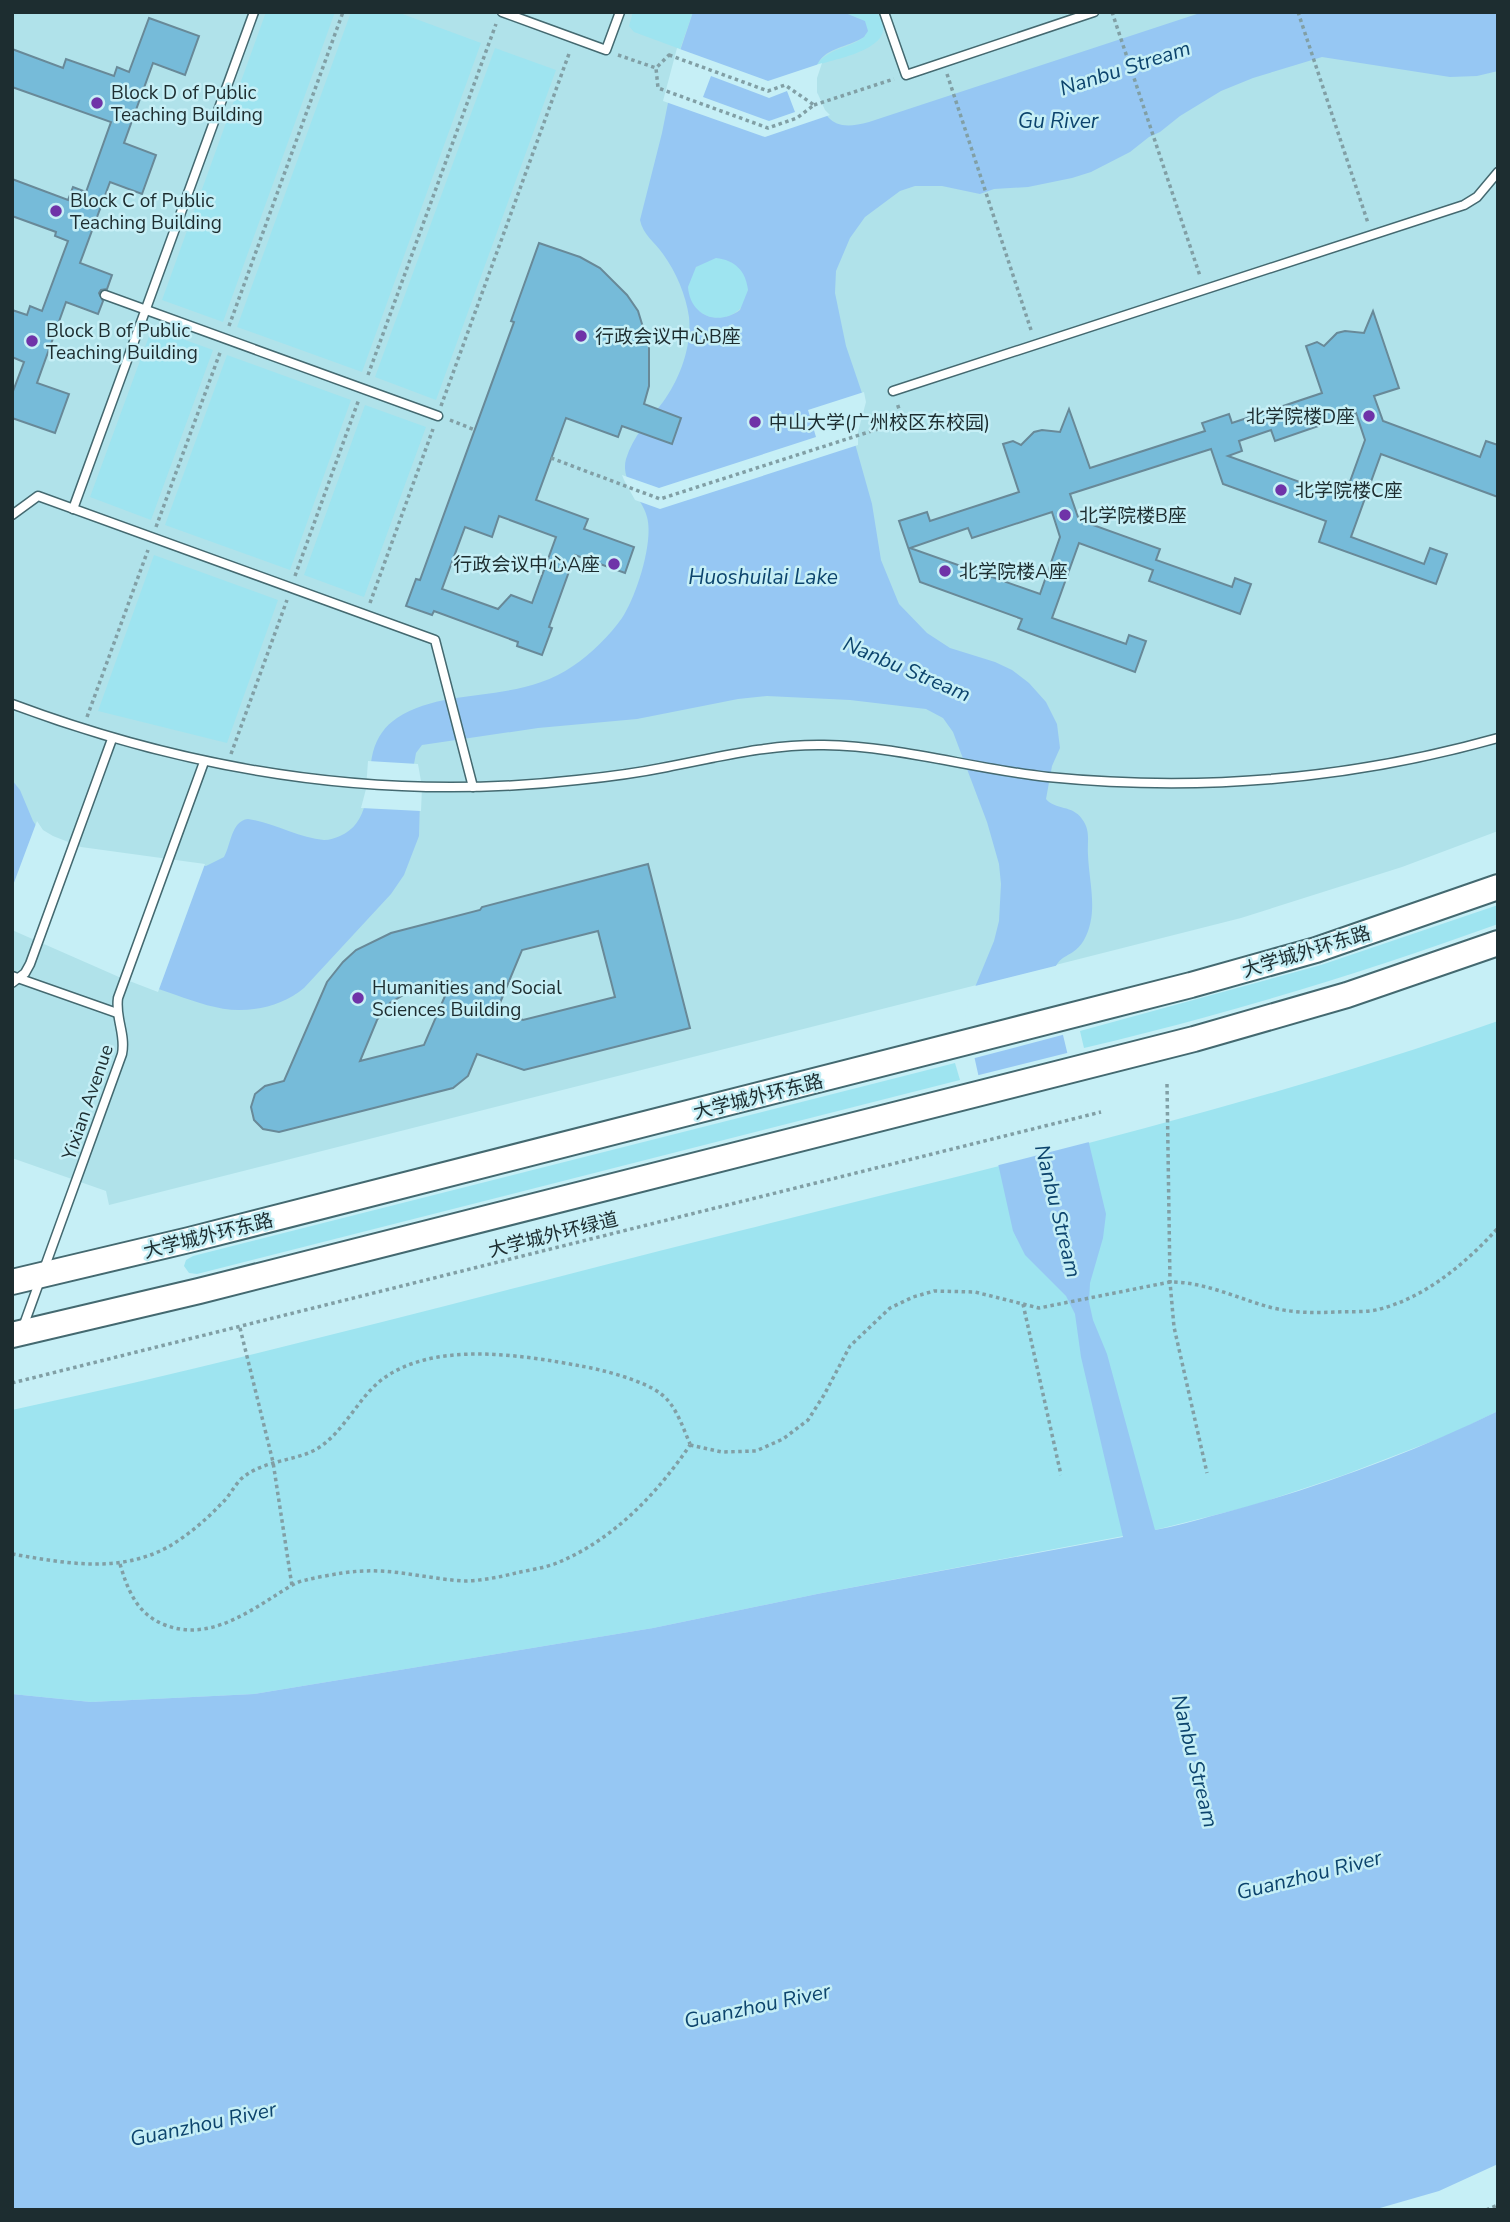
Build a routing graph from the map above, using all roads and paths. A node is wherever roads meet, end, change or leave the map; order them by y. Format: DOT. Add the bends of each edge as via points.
graph roads {
  1 [pos="254,12"];
  2 [pos="343,12"];
  3 [pos="502,12"];
  4 [pos="620,12"];
  5 [pos="884,12"];
  6 [pos="1094,12"];
  7 [pos="1112,12"];
  8 [pos="1298,12"];
  9 [pos="575,39"];
  10 [pos="628,58"];
  11 [pos="943,62"];
  12 [pos="656,68"];
  13 [pos="906,75"];
  14 [pos="814,105"];
  15 [pos="1498,172"];
  16 [pos="1371,235"];
  17 [pos="1204,290"];
  18 [pos="105,295"];
  19 [pos="145,310"];
  20 [pos="225,339"];
  21 [pos="1036,344"];
  22 [pos="893,391"];
  23 [pos="438,416"];
  24 [pos="475,429"];
  25 [pos="551,458"];
  26 [pos="73,509"];
  27 [pos="12,515"];
  28 [pos="153,537"];
  29 [pos="366,614"];
  30 [pos="12,704"];
  31 [pos="83,730"];
  32 [pos="1498,738"];
  33 [pos="112,739"];
  34 [pos="204,762"];
  35 [pos="472,787"];
  36 [pos="1498,887"];
  37 [pos="1498,943"];
  38 [pos="14,979"];
  39 [pos="117,1013"];
  40 [pos="1167,1084"];
  41 [pos="1101,1112"];
  42 [pos="1498,1228"];
  43 [pos="42,1275"];
  44 [pos="12,1282"];
  45 [pos="1170,1282"];
  46 [pos="1023,1304"];
  47 [pos="240,1328"];
  48 [pos="17,1334"];
  49 [pos="12,1383"];
  50 [pos="690,1445"];
  51 [pos="273,1462"];
  52 [pos="1207,1473"];
  53 [pos="1061,1475"];
  54 [pos="12,1554"];
  55 [pos="120,1564"];
  56 [pos="292,1586"];
  57 [pos="1498,2205"];
  58 [pos="1486,2210"];
  1 -- 19 [label="lane"];
  2 -- 20 [label="path"];
  3 -- 9 [label="lane"];
  4 -- 9 [label="lane" via="607,50"];
  5 -- 13 [label="lane"];
  6 -- 11 [label="lane"];
  7 -- 17 [label="path"];
  8 -- 16 [label="path"];
  9 -- 23 [label="path"];
  10 -- 12 [label="path"];
  11 -- 13 [label="lane"];
  11 -- 21 [label="path"];
  12 -- 14 [label="path" via="669,55 768,91 785,85"];
  12 -- 14 [label="path" via="658,88 768,128 797,118"];
  13 -- 14 [label="path"];
  15 -- 16 [label="lane" via="1470,202"];
  16 -- 17 [label="lane"];
  17 -- 21 [label="lane"];
  18 -- 19 [label="lane"];
  19 -- 20 [label="lane"];
  19 -- 26 [label="lane"];
  20 -- 23 [label="lane"];
  20 -- 28 [label="path"];
  21 -- 22 [label="lane"];
  22 -- 25 [label="path" via="903,421 660,499"];
  23 -- 24 [label="path"];
  23 -- 29 [label="path"];
  26 -- 27 [label="lane" via="38,496"];
  26 -- 28 [label="lane"];
  28 -- 29 [label="lane"];
  28 -- 31 [label="path"];
  29 -- 35 [label="lane" via="435,640"];
  30 -- 31 [label="lane"];
  31 -- 33 [label="lane"];
  32 -- 35 [label="lane" via="1359,769 1261,780 1158,783 1049,777 884,749 793,745 624,774"];
  33 -- 34 [label="lane"];
  33 -- 38 [label="lane" via="28,968"];
  34 -- 35 [label="lane" via="362,784"];
  34 -- 39 [label="lane, Yixian Avenue" via="118,998"];
  36 -- 43 [label="main road, 大学城外环东路" via="1316,950 1076,1015"];
  37 -- 48 [label="main road" via="1336,998 1194,1039"];
  38 -- 39 [label="lane"];
  39 -- 43 [label="lane, Yixian Avenue" via="124,1039 122,1054"];
  40 -- 45 [label="path"];
  41 -- 49 [label="path, 大学城外环绿道"];
  42 -- 45 [label="path" via="1467,1260 1437,1281 1378,1310 1304,1313 1191,1282"];
  43 -- 44 [label="main road, 大学城外环东路"];
  43 -- 48 [label="lane, Yixian Avenue"];
  45 -- 46 [label="path" via="1040,1308"];
  45 -- 52 [label="path" via="1174,1327"];
  46 -- 50 [label="path" via="975,1293 934,1291 913,1297 890,1308 850,1346 808,1420 783,1439 756,1451 722,1452"];
  46 -- 53 [label="path"];
  47 -- 51 [label="path"];
  50 -- 51 [label="path" via="662,1394 641,1384 597,1369 528,1356 457,1355 402,1368 381,1381 315,1450"];
  50 -- 56 [label="path" via="667,1479 608,1536 555,1564 467,1581 368,1570"];
  51 -- 55 [label="path" via="242,1479 198,1527 167,1548"];
  51 -- 56 [label="path"];
  54 -- 55 [label="path" via="65,1563"];
  55 -- 56 [label="path" via="128,1591 139,1607 154,1620 194,1632 236,1618"];
  57 -- 58 [label="path"];
}
